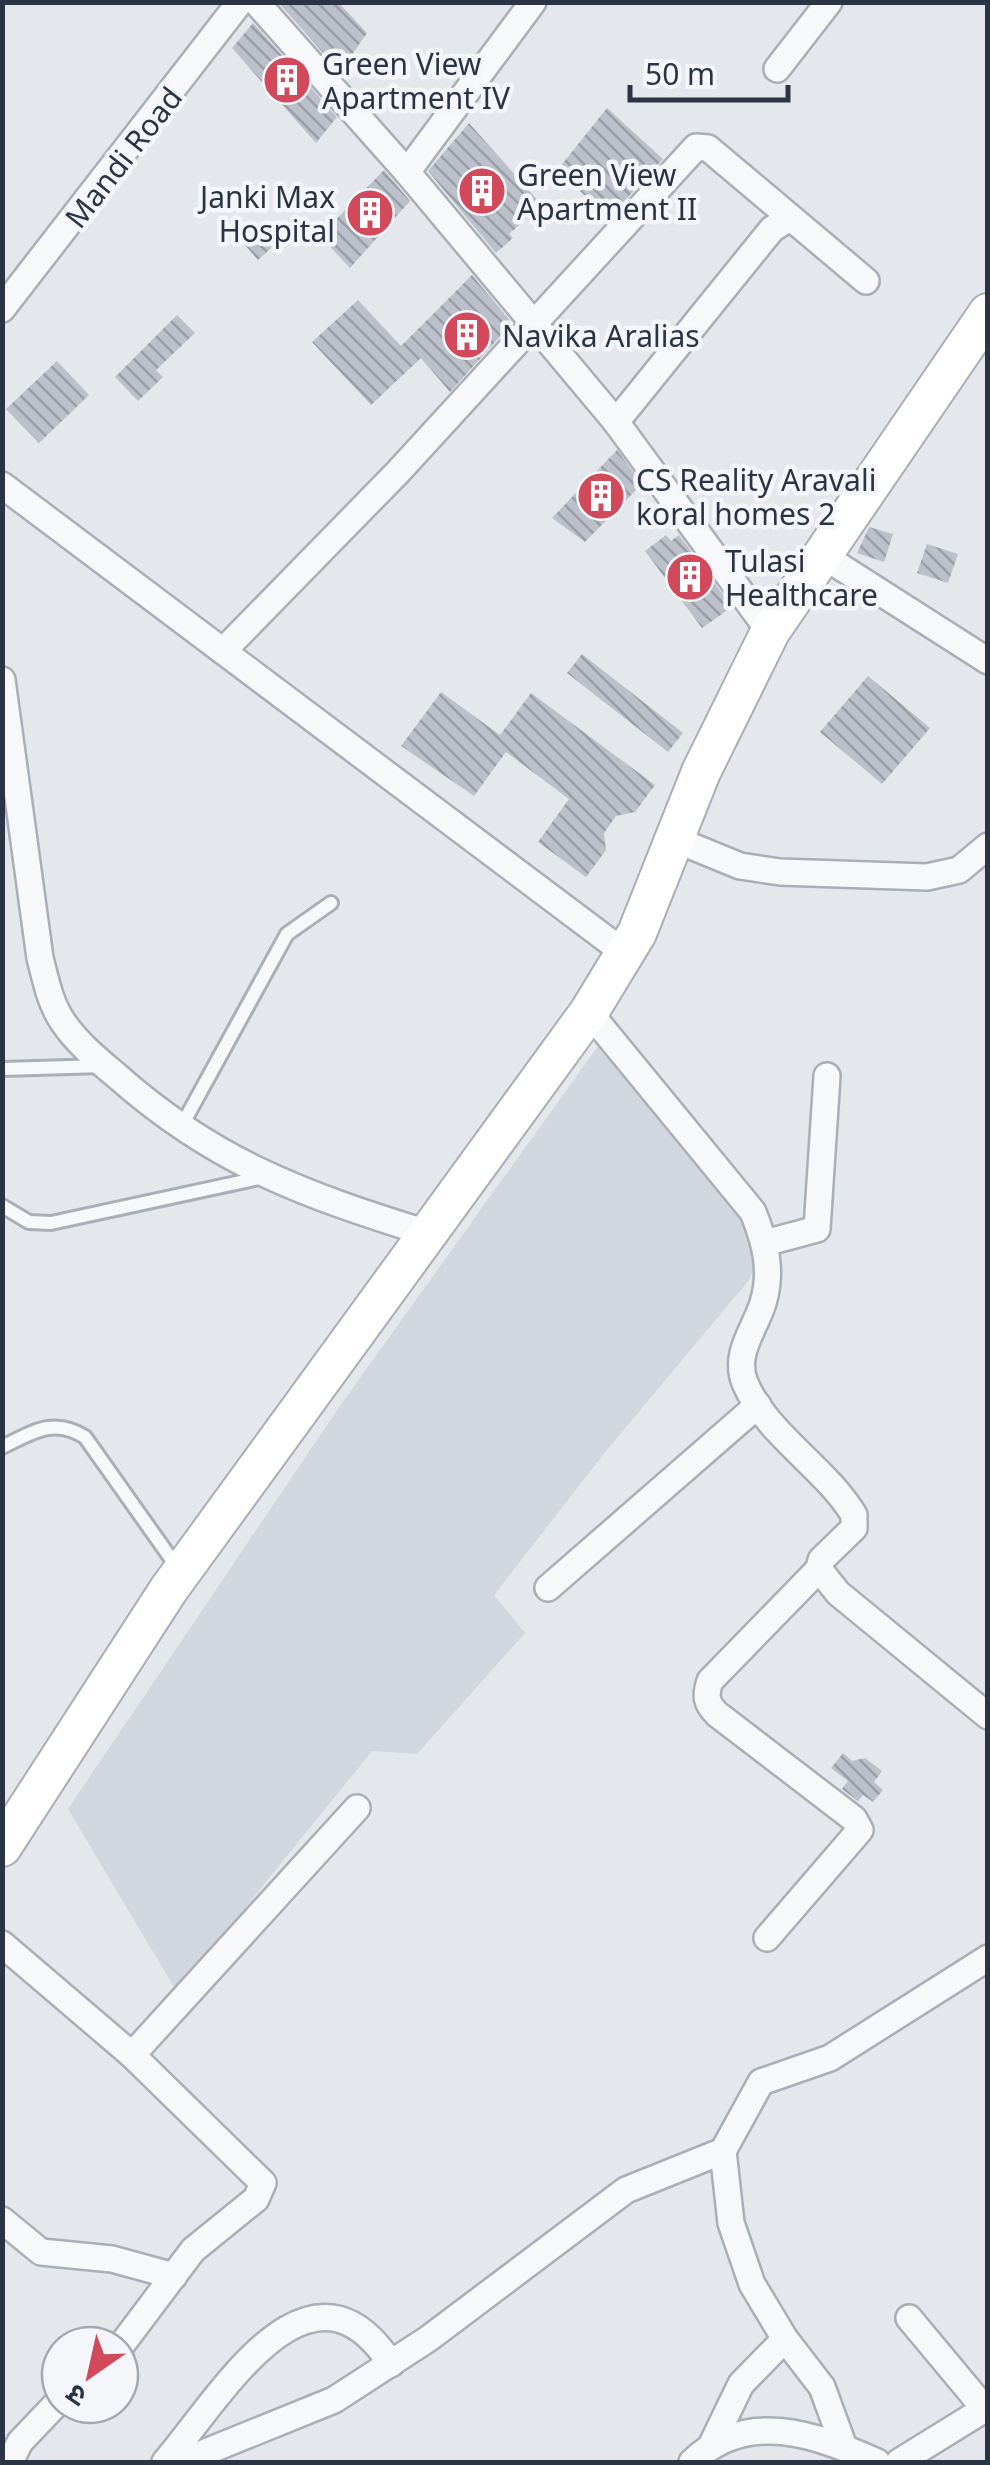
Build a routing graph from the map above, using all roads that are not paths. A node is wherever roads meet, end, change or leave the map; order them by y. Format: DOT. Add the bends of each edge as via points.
graph roads {
  1 [pos="240,2"];
  2 [pos="256,2"];
  3 [pos="534,2"];
  4 [pos="828,2"];
  5 [pos="777,70"];
  6 [pos="406,172"];
  7 [pos="788,220"];
  8 [pos="866,281"];
  9 [pos="2,309"];
  10 [pos="988,313"];
  11 [pos="535,323"];
  12 [pos="616,422"];
  13 [pos="2,485"];
  14 [pos="822,555"];
  15 [pos="770,632"];
  16 [pos="223,651"];
  17 [pos="988,662"];
  18 [pos="2,680"];
  19 [pos="674,839"];
  20 [pos="988,846"];
  21 [pos="331,903"];
  22 [pos="626,954"];
  23 [pos="589,1012"];
  24 [pos="105,1066"];
  25 [pos="2,1069"];
  26 [pos="827,1076"];
  27 [pos="181,1127"];
  28 [pos="264,1177"];
  29 [pos="2,1206"];
  30 [pos="427,1234"];
  31 [pos="765,1243"];
  32 [pos="758,1406"];
  33 [pos="2,1447"];
  34 [pos="819,1570"];
  35 [pos="181,1573"];
  36 [pos="548,1588"];
  37 [pos="988,1716"];
  38 [pos="356,1808"];
  39 [pos="8,1828"];
  40 [pos="767,1938"];
  41 [pos="2,1944"];
  42 [pos="988,1958"];
  43 [pos="132,2055"];
  44 [pos="722,2151"];
  45 [pos="2,2220"];
  46 [pos="174,2276"];
  47 [pos="909,2318"];
  48 [pos="137,2325"];
  49 [pos="785,2339"];
  50 [pos="391,2364"];
  51 [pos="986,2407"];
  52 [pos="40,2421"];
  53 [pos="713,2442"];
  54 [pos="844,2447"];
  55 [pos="10,2462"];
  56 [pos="165,2462"];
  57 [pos="181,2462"];
  58 [pos="692,2462"];
  59 [pos="877,2462"];
  60 [pos="899,2462"];
  1 -- 9 [label="street, Mandi Road"];
  2 -- 6 [label="street"];
  3 -- 6 [label="street"];
  4 -- 5 [label="street"];
  6 -- 11 [label="street"];
  7 -- 8 [label="street" via="811,231"];
  7 -- 11 [label="street" via="708,148 696,147"];
  7 -- 12 [label="street" via="772,229"];
  10 -- 14 [label="street"];
  11 -- 12 [label="street"];
  11 -- 16 [label="street"];
  12 -- 15 [label="street"];
  13 -- 16 [label="street"];
  14 -- 15 [label="street"];
  14 -- 17 [label="street"];
  15 -- 19 [label="street"];
  16 -- 22 [label="street"];
  18 -- 24 [label="street" via="51,999 64,1024"];
  19 -- 20 [label="street" via="740,866 780,872 928,877 960,870"];
  19 -- 22 [label="street"];
  21 -- 27 [label="lane" via="287,934"];
  22 -- 23 [label="street"];
  23 -- 30 [label="street"];
  23 -- 31 [label="street" via="753,1212"];
  24 -- 25 [label="lane"];
  24 -- 27 [label="street"];
  26 -- 31 [label="street" via="818,1230"];
  27 -- 28 [label="street"];
  28 -- 29 [label="lane" via="50,1223 29,1222"];
  28 -- 30 [label="street"];
  30 -- 35 [label="street"];
  31 -- 32 [label="street" via="764,1302 741,1361"];
  32 -- 34 [label="street" via="854,1515 854,1528 820,1560"];
  32 -- 36 [label="street"];
  33 -- 35 [label="lane" via="46,1426 67,1425 85,1437"];
  34 -- 37 [label="street"];
  34 -- 40 [label="street" via="706,1692 717,1714 860,1830"];
  35 -- 39 [label="street"];
  38 -- 43 [label="street"];
  41 -- 43 [label="street"];
  42 -- 44 [label="street" via="830,2058 762,2082"];
  43 -- 46 [label="street" via="264,2183 256,2199 193,2250"];
  44 -- 49 [label="street" via="731,2223 752,2284"];
  44 -- 50 [label="street" via="626,2190"];
  45 -- 46 [label="street" via="41,2252 112,2259"];
  46 -- 48 [label="street"];
  47 -- 51 [label="street"];
  49 -- 53 [label="street" via="741,2384"];
  49 -- 54 [label="street" via="822,2388"];
  50 -- 56 [label="street" via="374,2338 346,2320 326,2314 300,2322 255,2353"];
  50 -- 57 [label="street" via="298,2418"];
  51 -- 60 [label="street"];
  52 -- 55 [label="street"];
  53 -- 54 [label="street" via="744,2431 782,2432"];
  53 -- 58 [label="street"];
  54 -- 59 [label="street"];
}
